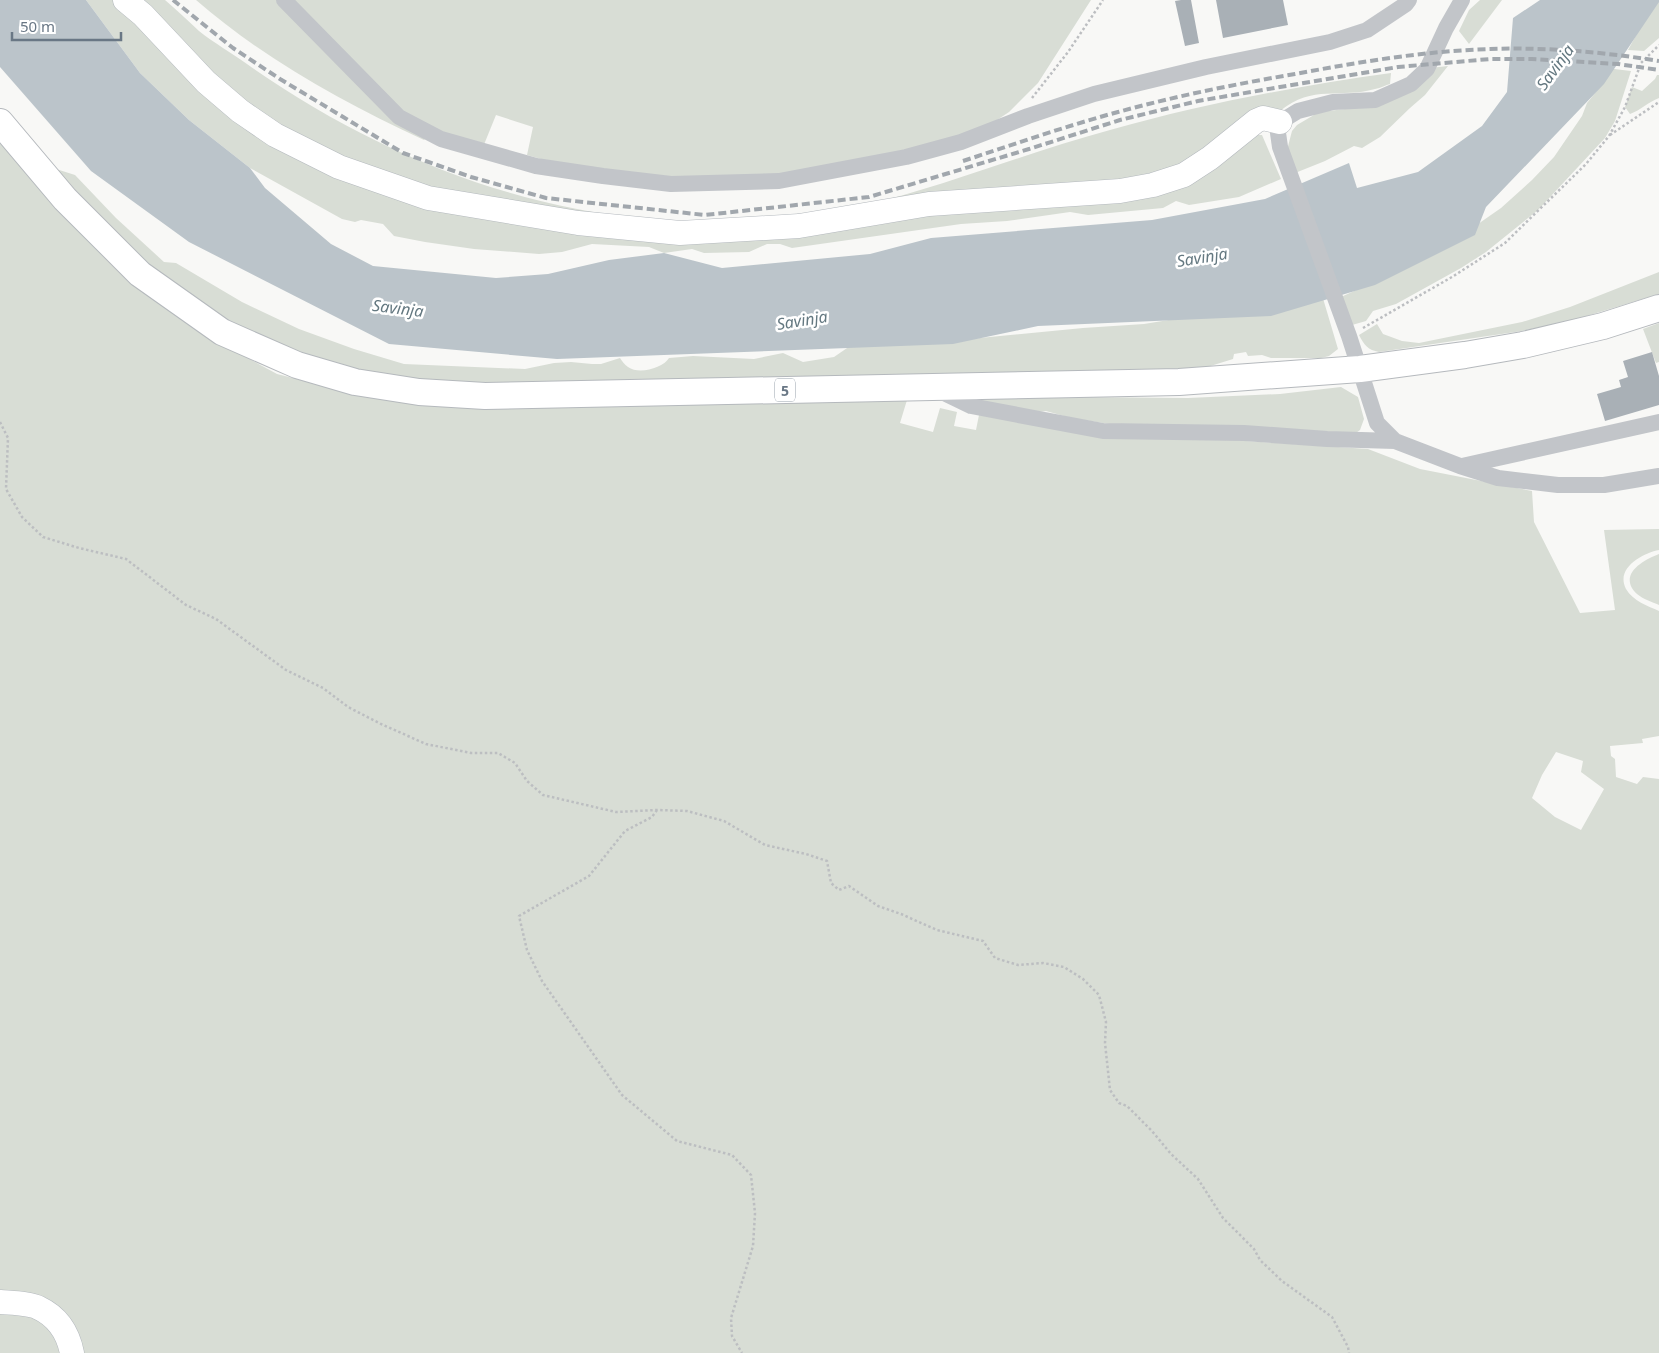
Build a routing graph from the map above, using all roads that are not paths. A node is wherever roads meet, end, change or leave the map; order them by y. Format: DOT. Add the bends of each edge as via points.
graph roads {
  1 [pos="125,0"];
  2 [pos="284,0"];
  3 [pos="1409,0"];
  4 [pos="1462,0"];
  5 [pos="0,122"];
  6 [pos="1280,122"];
  7 [pos="1659,308"];
  8 [pos="1360,369"];
  9 [pos="933,387"];
  10 [pos="1659,422"];
  11 [pos="1395,442"];
  12 [pos="1460,466"];
  13 [pos="1659,476"];
  14 [pos="0,1302"];
  15 [pos="72,1353"];
  1 -- 6 [label="street" via="206,82 240,111 275,135 339,167 428,198 588,224 680,233 799,226 929,204 1120,191 1184,175 1256,121 1263,118"];
  2 -- 3 [label="street" via="399,117 441,139 536,166 671,184 779,181 906,157 961,142 1094,94 1330,42 1367,30"];
  4 -- 6 [label="street" via="1427,69 1411,84 1375,100 1333,102 1298,111"];
  5 -- 9 [label="main road, 5" via="65,199 140,274 222,332 297,365 355,382 418,392 484,396"];
  6 -- 8 [label="street" via="1280,147"];
  7 -- 8 [label="main road, 5" via="1523,345"];
  8 -- 9 [label="main road, 5" via="1179,382"];
  8 -- 11 [label="street" via="1377,423"];
  9 -- 11 [label="street" via="971,406 1103,431 1244,433"];
  10 -- 12 [label="street"];
  11 -- 12 [label="street"];
  12 -- 13 [label="street" via="1498,478 1558,485 1604,485"];
  14 -- 15 [label="street" via="38,1307 62,1325"];
}
